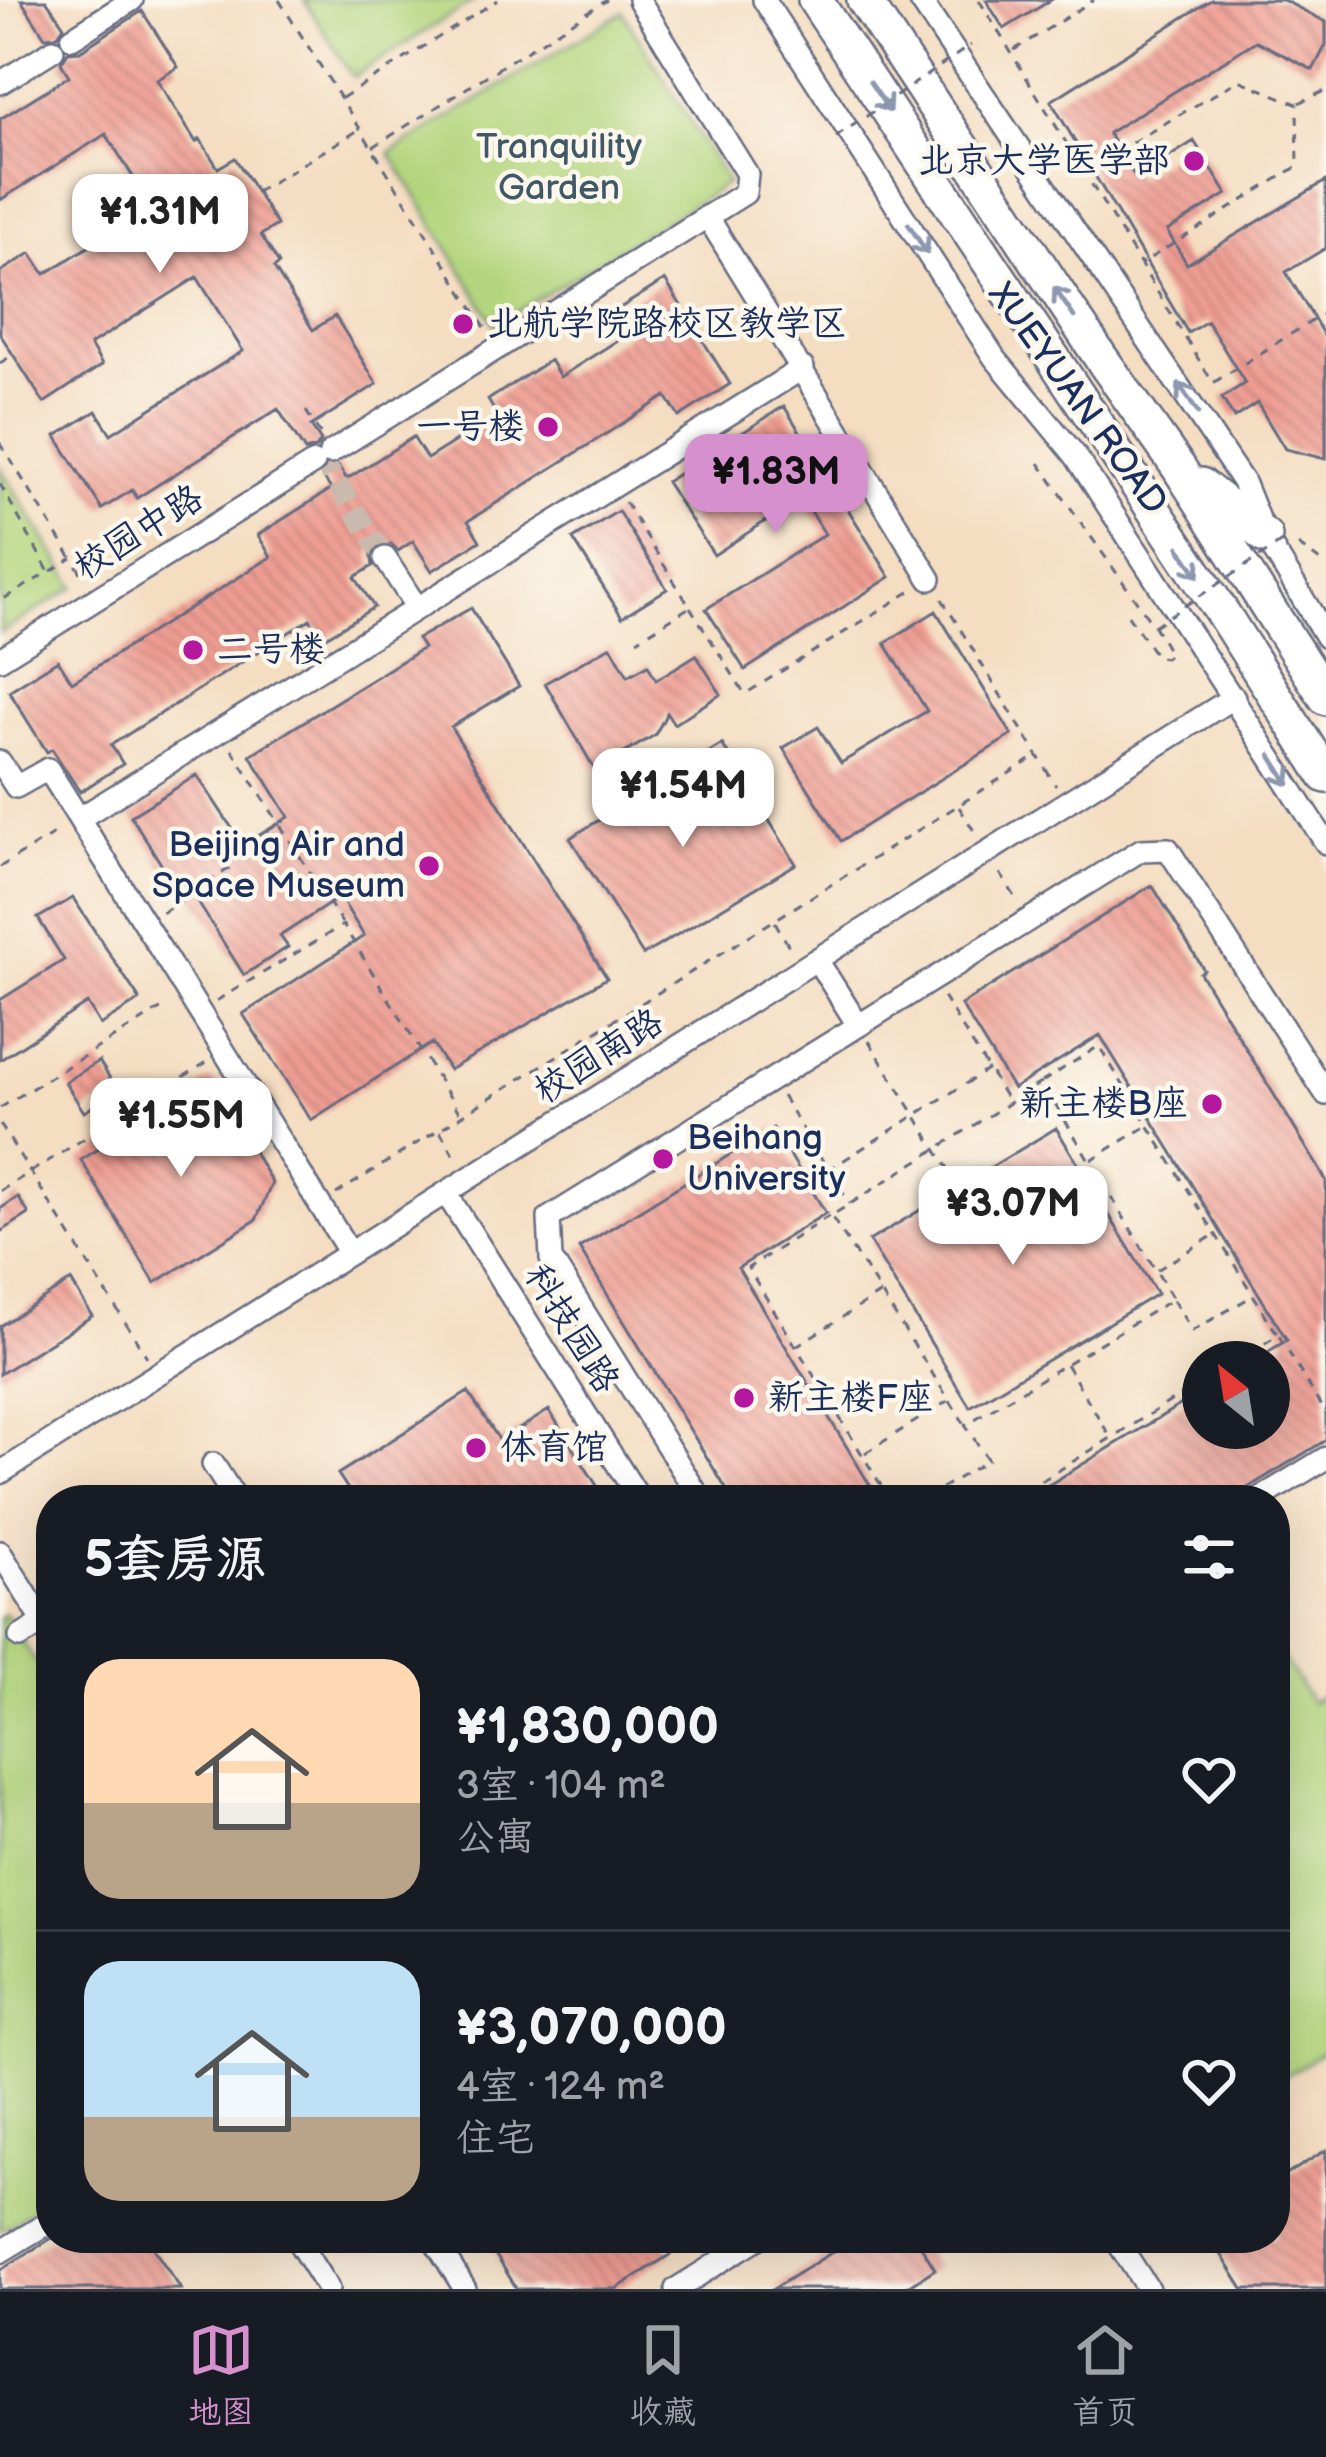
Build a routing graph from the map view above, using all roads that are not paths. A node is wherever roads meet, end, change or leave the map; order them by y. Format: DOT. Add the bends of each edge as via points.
graph roads {
  1 [pos="132,0"];
  2 [pos="639,0"];
  3 [pos="764,0"];
  4 [pos="815,0"];
  5 [pos="864,0"];
  6 [pos="920,0"];
  7 [pos="0,83"];
  8 [pos="707,216"];
  9 [pos="803,368"];
  10 [pos="1179,467"];
  11 [pos="1265,536"];
  12 [pos="385,558"];
  13 [pos="930,579"];
  14 [pos="1315,600"];
  15 [pos="417,608"];
  16 [pos="1326,637"];
  17 [pos="0,659"];
  18 [pos="1234,697"];
  19 [pos="1326,698"];
  20 [pos="0,762"];
  21 [pos="1326,776"];
  22 [pos="80,818"];
  23 [pos="1326,843"];
  24 [pos="810,964"];
  25 [pos="864,1033"];
  26 [pos="1326,1094"];
  27 [pos="446,1193"];
  28 [pos="350,1253"];
  29 [pos="1326,1458"];
  30 [pos="213,1464"];
  31 [pos="0,1473"];
  32 [pos="226,1485"];
  33 [pos="631,1485"];
  34 [pos="692,1485"];
  35 [pos="1282,1485"];
  36 [pos="0,1552"];
  37 [pos="36,1610"];
  38 [pos="36,1632"];
  39 [pos="20,1637"];
  40 [pos="36,2230"];
  41 [pos="0,2252"];
  42 [pos="305,2253"];
  43 [pos="442,2253"];
  44 [pos="734,2253"];
  45 [pos="1124,2253"];
  46 [pos="328,2289"];
  47 [pos="465,2289"];
  48 [pos="676,2289"];
  49 [pos="1148,2289"];
  1 -- 7 [label="street"];
  2 -- 8 [label="street, 校园中路" via="747,174 745,193"];
  3 -- 18 [label="street, XUEYUAN ROAD, one-way" via="994,356 1075,455"];
  4 -- 21 [label="highway, XUEYUAN ROAD, one-way"];
  10 -- 5 [label="highway, XUEYUAN ROAD, one-way"];
  11 -- 6 [label="street, one-way" via="1244,482"];
  8 -- 9 [label="street"];
  8 -- 17 [label="street, 校园中路"];
  9 -- 13 [label="street"];
  9 -- 15 [label="street"];
  10 -- 11 [label="highway"];
  10 -- 19 [label="highway, XUEYUAN ROAD"];
  11 -- 14 [label="street"];
  12 -- 15 [label="street"];
  14 -- 16 [label="street"];
  15 -- 22 [label="street"];
  18 -- 23 [label="street, XUEYUAN ROAD, one-way"];
  18 -- 24 [label="street, 校园南路"];
  20 -- 22 [label="street" via="16,788 48,769"];
  22 -- 28 [label="street"];
  24 -- 25 [label="street"];
  24 -- 27 [label="street, 校园南路"];
  25 -- 26 [label="street" via="932,980 1141,850 1168,848"];
  25 -- 34 [label="street" via="772,1079 549,1218 550,1259"];
  27 -- 28 [label="street, 校园南路"];
  27 -- 33 [label="street, 科技园路"];
  28 -- 31 [label="street, 校园南路"];
  29 -- 35 [label="street"];
  30 -- 32 [label="street"];
  36 -- 37 [label="street"];
  38 -- 39 [label="street"];
  40 -- 41 [label="street"];
  42 -- 46 [label="street"];
  43 -- 47 [label="street"];
  44 -- 48 [label="street"];
  45 -- 49 [label="street"];
}
